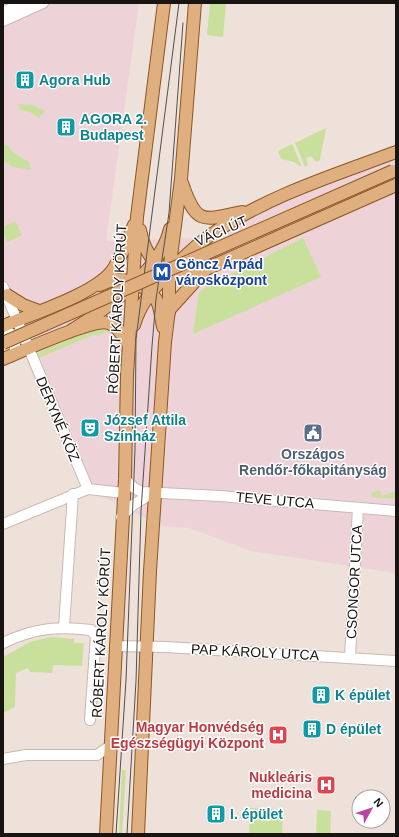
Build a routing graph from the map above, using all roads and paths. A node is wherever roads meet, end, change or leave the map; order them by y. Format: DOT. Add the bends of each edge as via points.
graph roads {
  1 [pos="23,3"];
  2 [pos="43,3"];
  3 [pos="164,3"];
  4 [pos="195,3"];
  5 [pos="3,12"];
  6 [pos="3,21"];
  7 [pos="396,152"];
  8 [pos="395,170"];
  9 [pos="181,179"];
  10 [pos="396,185"];
  11 [pos="255,209"];
  12 [pos="137,217"];
  13 [pos="243,252"];
  14 [pos="155,262"];
  15 [pos="206,269"];
  16 [pos="169,272"];
  17 [pos="133,284"];
  18 [pos="5,291"];
  19 [pos="86,291"];
  20 [pos="150,293"];
  21 [pos="169,310"];
  22 [pos="38,311"];
  23 [pos="18,320"];
  24 [pos="3,327"];
  25 [pos="69,332"];
  26 [pos="165,342"];
  27 [pos="3,343"];
  28 [pos="129,345"];
  29 [pos="28,349"];
  30 [pos="8,357"];
  31 [pos="125,479"];
  32 [pos="88,489"];
  33 [pos="154,492"];
  34 [pos="124,493"];
  35 [pos="73,494"];
  36 [pos="358,508"];
  37 [pos="396,511"];
  38 [pos="122,517"];
  39 [pos="3,524"];
  40 [pos="64,627"];
  41 [pos="3,643"];
  42 [pos="115,646"];
  43 [pos="146,646"];
  44 [pos="350,657"];
  45 [pos="396,661"];
  46 [pos="90,720"];
  47 [pos="110,746"];
  48 [pos="3,759"];
  49 [pos="106,834"];
  50 [pos="138,834"];
  1 -- 5 [label="street"];
  2 -- 6 [label="street"];
  3 -- 12 [label="main road, RÓBERT KÁROLY KÖRÚT"];
  4 -- 9 [label="main road"];
  7 -- 11 [label="main road, VÁCI ÚT" via="310,184"];
  8 -- 27 [label="main road, VÁCI ÚT, bridge"];
  9 -- 11 [label="main road" via="193,210 206,219"];
  9 -- 14 [label="main road" via="169,232"];
  9 -- 16 [label="main road"];
  10 -- 13 [label="main road, VÁCI ÚT"];
  11 -- 13 [label="main road" via="222,236 221,245 229,254"];
  11 -- 16 [label="main road" via="215,232 191,250"];
  12 -- 14 [label="main road" via="142,241 147,253"];
  12 -- 17 [label="main road, RÓBERT KÁROLY KÖRÚT"];
  12 -- 19 [label="main road" via="114,268"];
  13 -- 15 [label="main road, VÁCI ÚT"];
  14 -- 16 [label="main road"];
  14 -- 17 [label="main road"];
  15 -- 16 [label="main road, VÁCI ÚT" via="186,276"];
  15 -- 21 [label="main road"];
  16 -- 20 [label="main road"];
  16 -- 21 [label="main road"];
  17 -- 19 [label="main road" via="114,280"];
  17 -- 20 [label="main road"];
  17 -- 25 [label="main road" via="91,319"];
  17 -- 28 [label="main road, RÓBERT KÁROLY KÖRÚT"];
  18 -- 22 [label="main road" via="23,305"];
  18 -- 23 [label="street, DÉRYNÉ KÖZ"];
  19 -- 22 [label="main road"];
  20 -- 26 [label="main road" via="156,299 161,312"];
  20 -- 28 [label="main road" via="137,316"];
  21 -- 26 [label="main road"];
  22 -- 23 [label="main road"];
  23 -- 24 [label="main road"];
  23 -- 29 [label="street, DÉRYNÉ KÖZ"];
  24 -- 30 [label="street" via="14,338 16,346"];
  25 -- 28 [label="main road" via="103,322 109,323 119,330"];
  25 -- 29 [label="main road"];
  26 -- 33 [label="main road"];
  28 -- 31 [label="main road, RÓBERT KÁROLY KÖRÚT"];
  29 -- 30 [label="main road"];
  29 -- 32 [label="street, DÉRYNÉ KÖZ"];
  31 -- 33 [label="street, TEVE UTCA" via="142,492"];
  31 -- 34 [label="main road, RÓBERT KÁROLY KÖRÚT"];
  32 -- 34 [label="street"];
  32 -- 35 [label="street"];
  33 -- 36 [label="street, TEVE UTCA"];
  33 -- 38 [label="street" via="133,505"];
  33 -- 43 [label="main road"];
  34 -- 38 [label="main road, RÓBERT KÁROLY KÖRÚT"];
  35 -- 39 [label="street"];
  35 -- 40 [label="street"];
  36 -- 37 [label="street, TEVE UTCA"];
  36 -- 44 [label="street, CSONGOR UTCA"];
  38 -- 42 [label="main road, RÓBERT KÁROLY KÖRÚT"];
  40 -- 41 [label="street" via="30,632"];
  40 -- 46 [label="street" via="91,630 96,636"];
  42 -- 43 [label="street, PAP KÁROLY UTCA"];
  42 -- 47 [label="main road, RÓBERT KÁROLY KÖRÚT"];
  43 -- 44 [label="street, PAP KÁROLY UTCA"];
  43 -- 50 [label="main road"];
  44 -- 45 [label="street, PAP KÁROLY UTCA"];
  47 -- 48 [label="street" via="97,755 26,755"];
  47 -- 49 [label="main road, RÓBERT KÁROLY KÖRÚT"];
}
